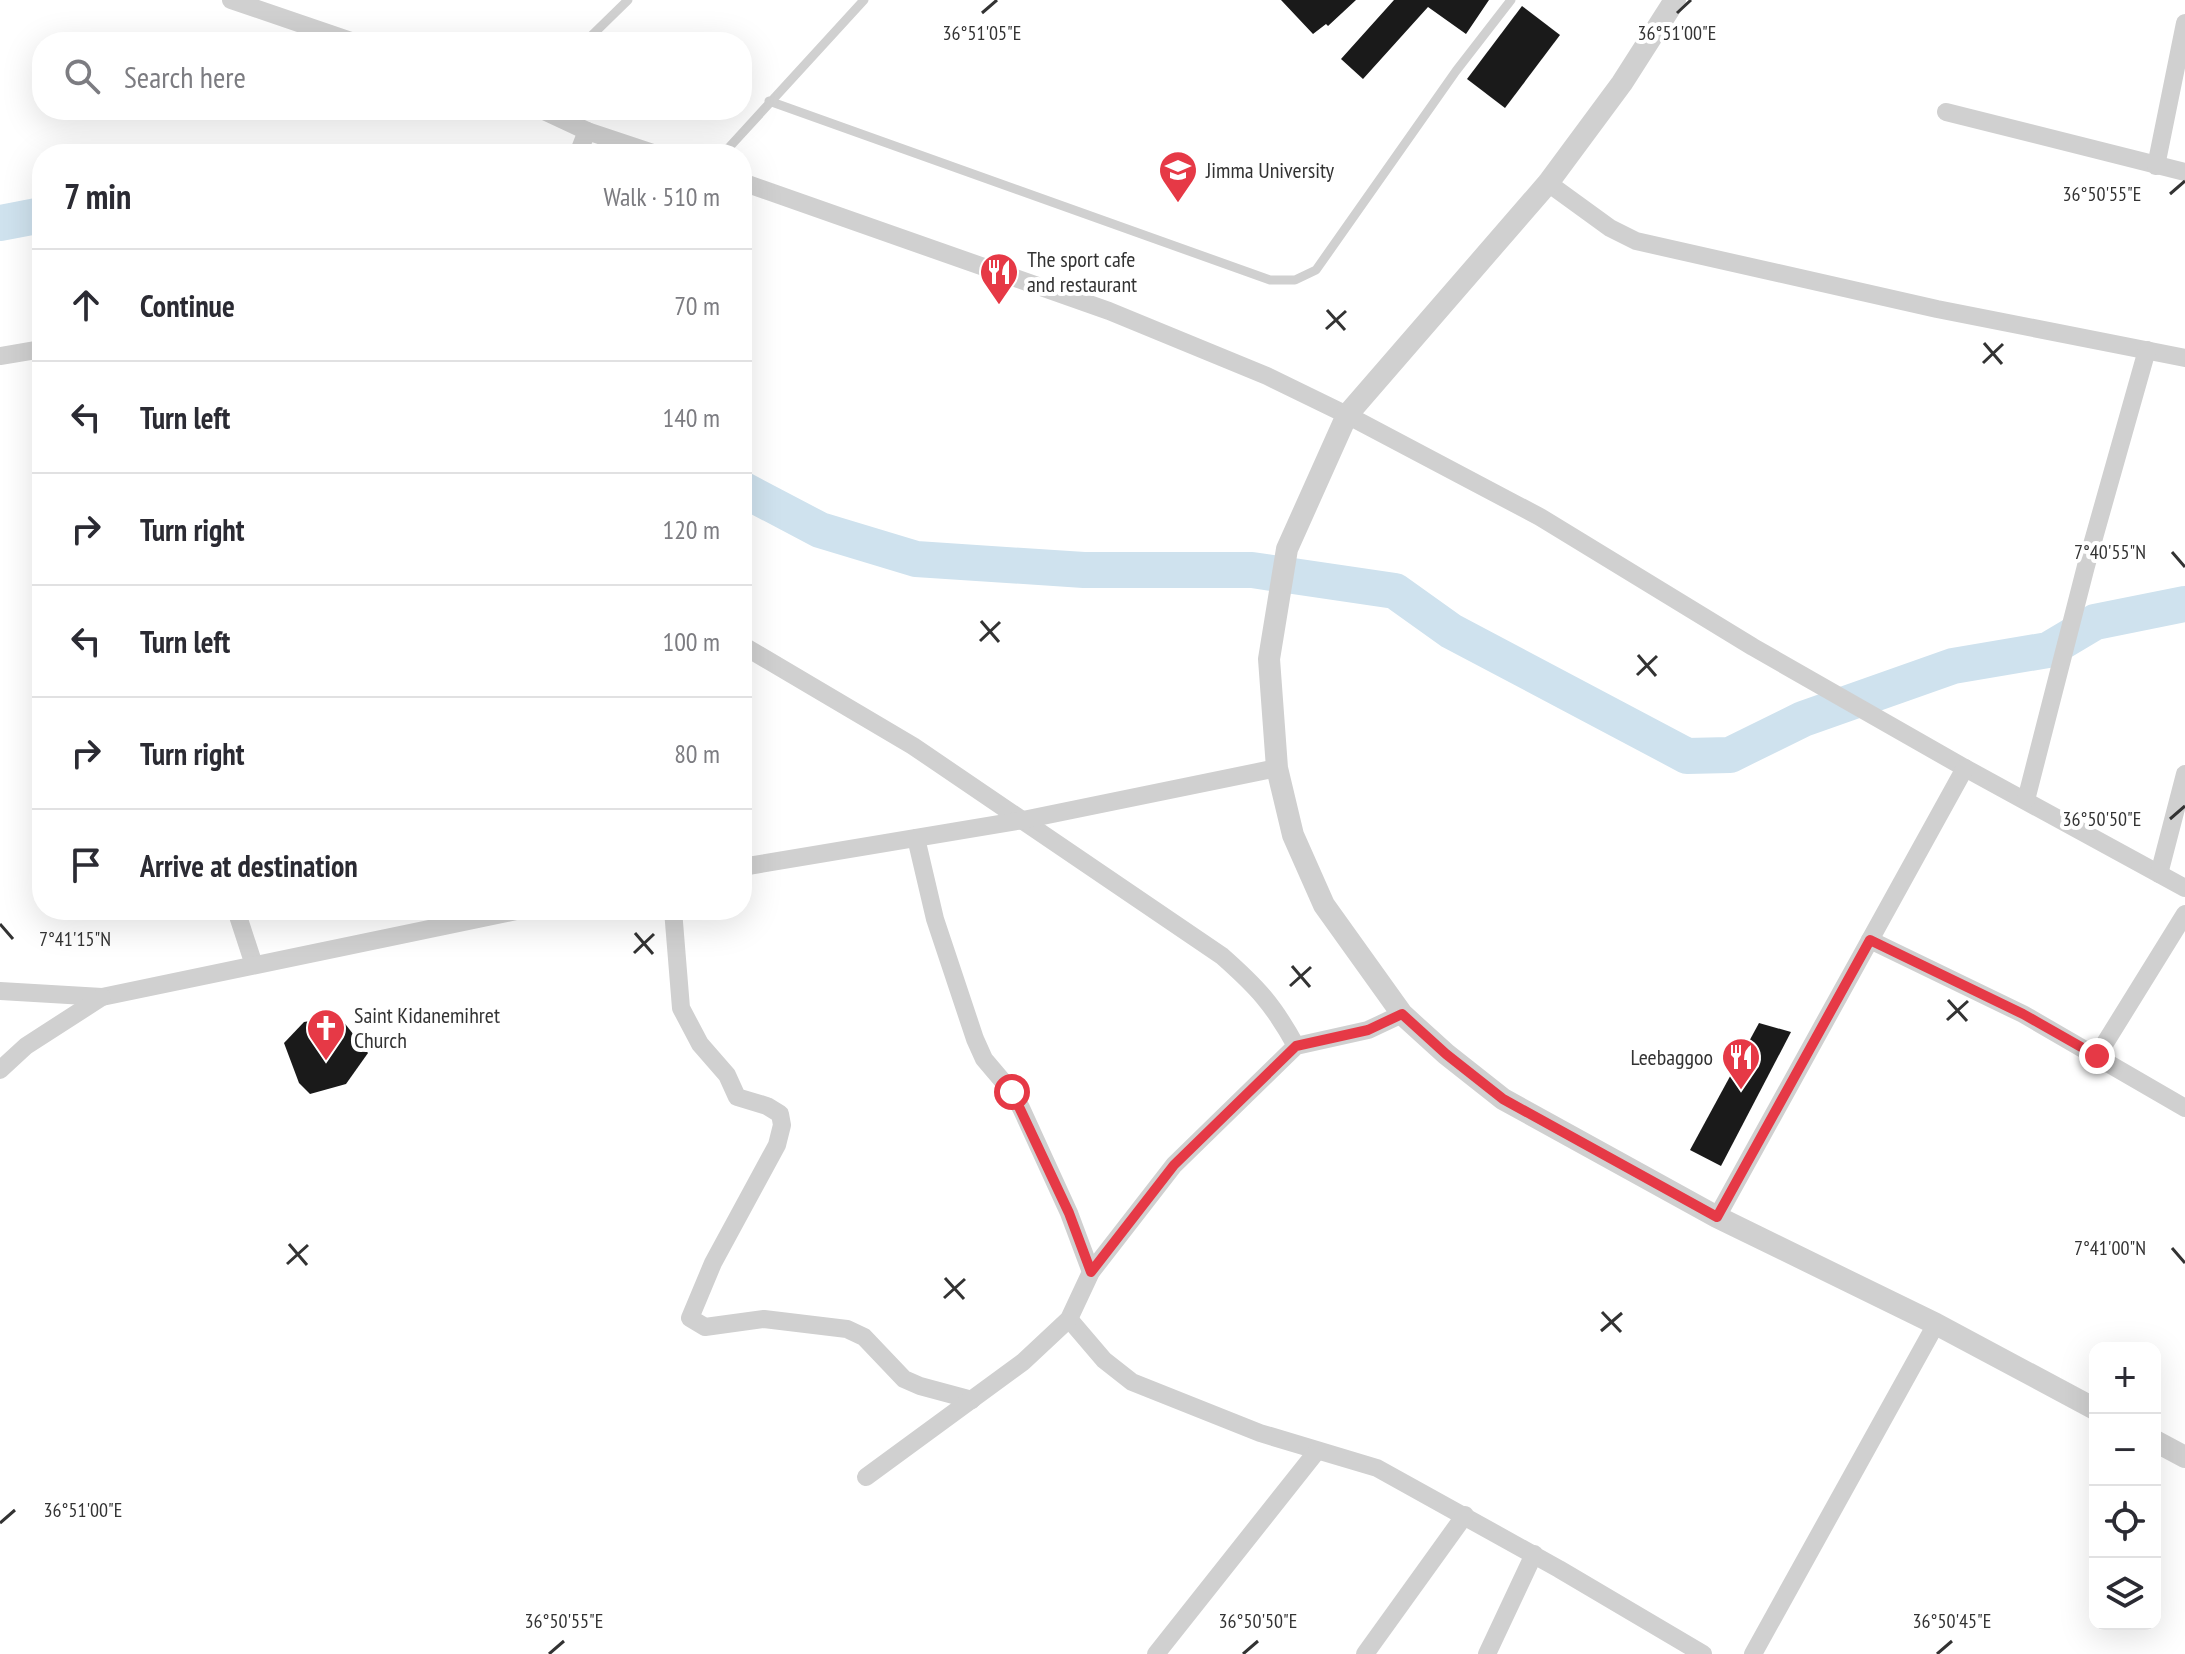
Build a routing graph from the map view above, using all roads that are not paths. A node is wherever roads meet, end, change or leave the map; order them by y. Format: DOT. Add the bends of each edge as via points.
graph roads {
  1 [pos="231,0"];
  2 [pos="628,0"];
  3 [pos="864,0"];
  4 [pos="1511,0"];
  5 [pos="1670,3"];
  6 [pos="2185,23"];
  7 [pos="325,32"];
  8 [pos="595,32"];
  9 [pos="769,101"];
  10 [pos="1946,112"];
  11 [pos="563,120"];
  12 [pos="587,131"];
  13 [pos="582,144"];
  14 [pos="626,144"];
  15 [pos="732,144"];
  16 [pos="2156,166"];
  17 [pos="2185,172"];
  18 [pos="1548,183"];
  19 [pos="752,186"];
  20 [pos="2147,350"];
  21 [pos="32,351"];
  22 [pos="0,356"];
  23 [pos="2185,358"];
  24 [pos="1347,415"];
  25 [pos="752,651"];
  26 [pos="1277,768"];
  27 [pos="1965,768"];
  28 [pos="2185,774"];
  29 [pos="2026,800"];
  30 [pos="1023,820"];
  31 [pos="916,838"];
  32 [pos="752,865"];
  33 [pos="2159,874"];
  34 [pos="2185,888"];
  35 [pos="2185,914"];
  36 [pos="239,920"];
  37 [pos="432,920"];
  38 [pos="674,920"];
  39 [pos="1870,940"];
  40 [pos="254,965"];
  41 [pos="0,991"];
  42 [pos="102,997"];
  43 [pos="1402,1014"];
  44 [pos="1296,1046"];
  45 [pos="2097,1056"];
  46 [pos="0,1070"];
  47 [pos="2185,1108"];
  48 [pos="1717,1217"];
  49 [pos="1091,1272"];
  50 [pos="1069,1319"];
  51 [pos="1936,1324"];
  52 [pos="972,1400"];
  53 [pos="2089,1406"];
  54 [pos="2161,1444"];
  55 [pos="1317,1451"];
  56 [pos="2185,1457"];
  57 [pos="866,1477"];
  58 [pos="1465,1515"];
  59 [pos="1534,1554"];
  60 [pos="1758,1652"];
  61 [pos="1156,1654"];
  62 [pos="1365,1654"];
  63 [pos="1487,1654"];
  64 [pos="1703,1654"];
  1 -- 7 [label="street"];
  2 -- 8 [label="lane"];
  3 -- 9 [label="lane"];
  4 -- 9 [label="lane" via="1316,270 1295,280 1270,280"];
  5 -- 18 [label="street" via="1622,83"];
  6 -- 16 [label="street"];
  9 -- 15 [label="lane"];
  10 -- 16 [label="street"];
  11 -- 12 [label="street"];
  12 -- 13 [label="street"];
  12 -- 14 [label="street"];
  16 -- 17 [label="street"];
  18 -- 20 [label="street" via="1636,241"];
  18 -- 24 [label="street"];
  19 -- 24 [label="street" via="1109,311"];
  20 -- 23 [label="street"];
  20 -- 29 [label="street"];
  21 -- 22 [label="street"];
  24 -- 26 [label="street" via="1287,549 1271,650"];
  24 -- 27 [label="street" via="1540,517"];
  25 -- 30 [label="street" via="913,746"];
  26 -- 30 [label="street"];
  26 -- 43 [label="street" via="1293,835 1324,905"];
  27 -- 29 [label="street"];
  27 -- 39 [label="street"];
  28 -- 33 [label="street"];
  29 -- 33 [label="street"];
  30 -- 31 [label="street"];
  30 -- 44 [label="street" via="1222,956 1254,983"];
  31 -- 32 [label="street"];
  31 -- 49 [label="street" via="935,919 975,1039 1021,1108"];
  33 -- 34 [label="street"];
  35 -- 45 [label="street"];
  36 -- 40 [label="street"];
  37 -- 40 [label="street"];
  38 -- 52 [label="street" via="681,1008 737,1097 780,1114 782,1125 777,1145 713,1263 690,1318 705,1327 764,1319 847,1329 864,1337 904,1379"];
  39 -- 45 [label="street"];
  39 -- 48 [label="street"];
  40 -- 42 [label="street"];
  41 -- 42 [label="street"];
  42 -- 46 [label="street" via="26,1046"];
  43 -- 44 [label="street" via="1368,1030"];
  43 -- 48 [label="street" via="1503,1099"];
  44 -- 49 [label="street" via="1174,1165"];
  45 -- 47 [label="street"];
  48 -- 51 [label="street"];
  49 -- 50 [label="street"];
  50 -- 52 [label="street"];
  50 -- 55 [label="street" via="1104,1360 1132,1382"];
  51 -- 53 [label="street"];
  51 -- 60 [label="street"];
  52 -- 57 [label="street"];
  54 -- 56 [label="street"];
  55 -- 58 [label="street" via="1377,1468"];
  55 -- 61 [label="street"];
  58 -- 59 [label="street"];
  58 -- 62 [label="street"];
  59 -- 63 [label="street"];
  59 -- 64 [label="street"];
}
